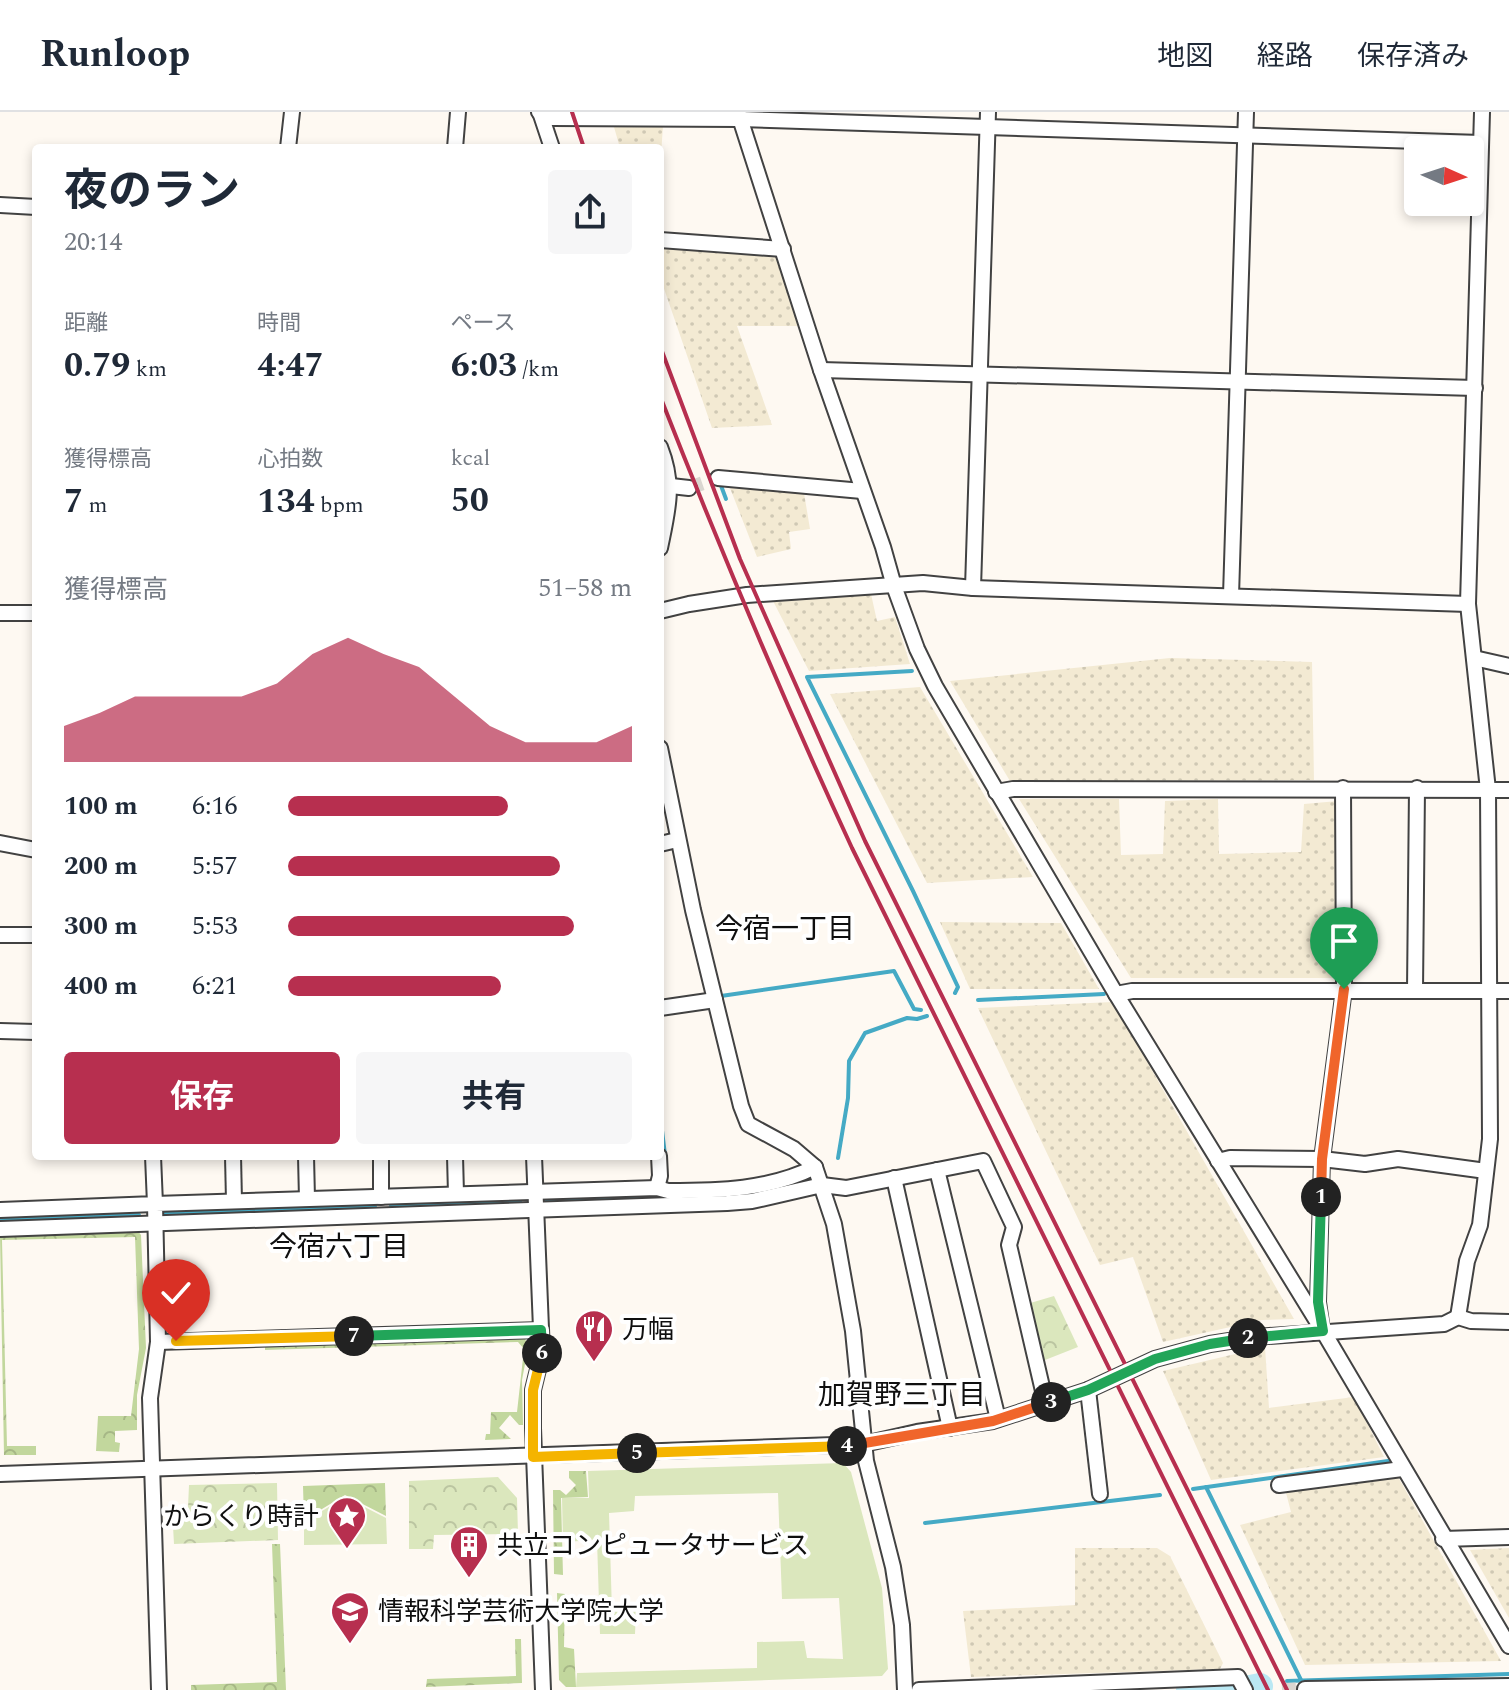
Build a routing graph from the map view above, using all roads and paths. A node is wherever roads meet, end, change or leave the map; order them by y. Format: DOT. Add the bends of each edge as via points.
graph roads {
  1 [pos="292,112"];
  2 [pos="458,112"];
  3 [pos="540,112"];
  4 [pos="988,112"];
  5 [pos="1246,112"];
  6 [pos="1482,112"];
  7 [pos="607,115"];
  8 [pos="739,116"];
  9 [pos="987,128"];
  10 [pos="1481,136"];
  11 [pos="1245,137"];
  12 [pos="1404,141"];
  13 [pos="288,144"];
  14 [pos="455,144"];
  15 [pos="551,144"];
  16 [pos="0,205"];
  17 [pos="32,207"];
  18 [pos="1479,216"];
  19 [pos="664,240"];
  20 [pos="783,249"];
  21 [pos="821,370"];
  22 [pos="981,374"];
  23 [pos="1238,382"];
  24 [pos="1475,388"];
  25 [pos="664,458"];
  26 [pos="718,478"];
  27 [pos="665,486"];
  28 [pos="689,488"];
  29 [pos="862,491"];
  30 [pos="664,530"];
  31 [pos="894,586"];
  32 [pos="973,588"];
  33 [pos="1231,596"];
  34 [pos="1468,604"];
  35 [pos="664,610"];
  36 [pos="0,613"];
  37 [pos="32,613"];
  38 [pos="1474,658"];
  39 [pos="1509,666"];
  40 [pos="664,770"];
  41 [pos="1343,788"];
  42 [pos="1417,788"];
  43 [pos="1488,790"];
  44 [pos="1509,790"];
  45 [pos="996,792"];
  46 [pos="677,840"];
  47 [pos="0,843"];
  48 [pos="664,843"];
  49 [pos="32,849"];
  50 [pos="0,935"];
  51 [pos="32,935"];
  52 [pos="1344,989"];
  53 [pos="1415,990"];
  54 [pos="1490,991"];
  55 [pos="1509,991"];
  56 [pos="1116,994"];
  57 [pos="715,1000"];
  58 [pos="664,1007"];
  59 [pos="0,1031"];
  60 [pos="32,1032"];
  61 [pos="1322,1159"];
  62 [pos="153,1160"];
  63 [pos="233,1160"];
  64 [pos="306,1160"];
  65 [pos="381,1160"];
  66 [pos="455,1160"];
  67 [pos="534,1160"];
  68 [pos="659,1160"];
  69 [pos="1218,1161"];
  70 [pos="815,1167"];
  71 [pos="937,1170"];
  72 [pos="1486,1171"];
  73 [pos="894,1178"];
  74 [pos="822,1185"];
  75 [pos="657,1188"];
  76 [pos="535,1191"];
  77 [pos="456,1194"];
  78 [pos="381,1197"];
  79 [pos="307,1199"];
  80 [pos="234,1201"];
  81 [pos="155,1204"];
  82 [pos="0,1210"];
  83 [pos="537,1211"];
  84 [pos="154,1224"];
  85 [pos="0,1229"];
  86 [pos="1458,1317"];
  87 [pos="1509,1322"];
  88 [pos="541,1330"];
  89 [pos="1323,1331"];
  90 [pos="158,1342"];
  91 [pos="1088,1390"];
  92 [pos="1046,1404"];
  93 [pos="998,1419"];
  94 [pos="950,1428"];
  95 [pos="864,1444"];
  96 [pos="533,1457"];
  97 [pos="151,1469"];
  98 [pos="1402,1469"];
  99 [pos="0,1474"];
  100 [pos="1279,1485"];
  101 [pos="1100,1494"];
  102 [pos="1509,1537"];
  103 [pos="1443,1539"];
  104 [pos="1509,1646"];
  105 [pos="1243,1685"];
  106 [pos="1509,1686"];
  107 [pos="1128,1687"];
  108 [pos="1305,1689"];
  109 [pos="159,1690"];
  110 [pos="543,1690"];
  111 [pos="904,1690"];
  112 [pos="911,1690"];
  113 [pos="919,1690"];
  1 -- 13 [label="street"];
  2 -- 14 [label="street"];
  3 -- 7 [label="street" via="553,118"];
  3 -- 15 [label="street"];
  4 -- 9 [label="street"];
  5 -- 11 [label="street"];
  6 -- 10 [label="street"];
  7 -- 8 [label="street"];
  8 -- 9 [label="street"];
  8 -- 20 [label="street"];
  9 -- 11 [label="street"];
  9 -- 22 [label="street"];
  11 -- 12 [label="street"];
  11 -- 23 [label="street"];
  16 -- 17 [label="street"];
  18 -- 24 [label="street"];
  19 -- 20 [label="street"];
  20 -- 21 [label="street"];
  21 -- 22 [label="street"];
  21 -- 29 [label="street"];
  22 -- 23 [label="street"];
  22 -- 32 [label="street"];
  23 -- 24 [label="street"];
  23 -- 33 [label="street"];
  24 -- 34 [label="street"];
  25 -- 27 [label="street"];
  26 -- 29 [label="street"];
  27 -- 28 [label="street"];
  27 -- 30 [label="street" via="669,508"];
  29 -- 31 [label="street"];
  31 -- 32 [label="street"];
  31 -- 35 [label="street" via="747,595"];
  31 -- 45 [label="street" via="935,686"];
  32 -- 33 [label="street"];
  33 -- 34 [label="street"];
  34 -- 38 [label="street"];
  36 -- 37 [label="street"];
  38 -- 39 [label="street"];
  38 -- 43 [label="street"];
  40 -- 46 [label="street"];
  41 -- 42 [label="street"];
  41 -- 45 [label="street"];
  41 -- 52 [label="street"];
  42 -- 43 [label="street"];
  42 -- 53 [label="street"];
  43 -- 44 [label="street"];
  43 -- 54 [label="street"];
  45 -- 56 [label="street"];
  46 -- 48 [label="street"];
  46 -- 57 [label="street"];
  47 -- 49 [label="street"];
  50 -- 51 [label="street"];
  52 -- 53 [label="street"];
  52 -- 56 [label="street"];
  52 -- 61 [label="street"];
  53 -- 54 [label="street"];
  54 -- 55 [label="street"];
  54 -- 72 [label="street"];
  56 -- 69 [label="street"];
  57 -- 58 [label="street"];
  57 -- 70 [label="street" via="748,1124"];
  59 -- 60 [label="street"];
  61 -- 69 [label="street"];
  61 -- 72 [label="street" via="1365,1164 1398,1159"];
  61 -- 89 [label="street" via="1318,1302"];
  62 -- 81 [label="street"];
  63 -- 80 [label="street"];
  64 -- 79 [label="street"];
  65 -- 78 [label="street"];
  66 -- 77 [label="street"];
  67 -- 76 [label="street"];
  68 -- 75 [label="street"];
  69 -- 89 [label="street"];
  70 -- 74 [label="street"];
  70 -- 75 [label="street" via="739,1190"];
  71 -- 73 [label="street"];
  71 -- 92 [label="street" via="983,1161 1014,1227 1009,1245"];
  71 -- 93 [label="street"];
  72 -- 86 [label="street" via="1480,1225 1467,1261"];
  73 -- 74 [label="street" via="846,1188"];
  73 -- 94 [label="street"];
  74 -- 83 [label="street" via="752,1201"];
  74 -- 95 [label="street" via="848,1298"];
  75 -- 76 [label="street"];
  76 -- 77 [label="street"];
  76 -- 83 [label="street"];
  77 -- 78 [label="street"];
  78 -- 79 [label="street"];
  79 -- 80 [label="street"];
  80 -- 81 [label="street"];
  81 -- 82 [label="street"];
  81 -- 84 [label="street"];
  83 -- 84 [label="street"];
  83 -- 88 [label="street"];
  84 -- 85 [label="street"];
  84 -- 90 [label="street"];
  86 -- 87 [label="street"];
  86 -- 89 [label="street" via="1444,1324"];
  88 -- 90 [label="street"];
  88 -- 96 [label="street" via="542,1353 533,1390"];
  89 -- 91 [label="street" via="1210,1344 1155,1359"];
  89 -- 98 [label="street"];
  90 -- 97 [label="street" via="150,1398"];
  91 -- 92 [label="street"];
  91 -- 101 [label="street"];
  92 -- 93 [label="street"];
  93 -- 94 [label="street"];
  94 -- 95 [label="street"];
  95 -- 96 [label="street"];
  95 -- 111 [label="street" via="893,1567"];
  96 -- 97 [label="street"];
  96 -- 110 [label="street"];
  97 -- 99 [label="street"];
  97 -- 109 [label="street"];
  98 -- 100 [label="street"];
  98 -- 103 [label="street"];
  102 -- 103 [label="street"];
  103 -- 104 [label="street"];
  105 -- 107 [label="street" via="1238,1677 1147,1680"];
  106 -- 108 [label="street"];
  107 -- 113 [label="street"];
  111 -- 112 [label="street"];
}
